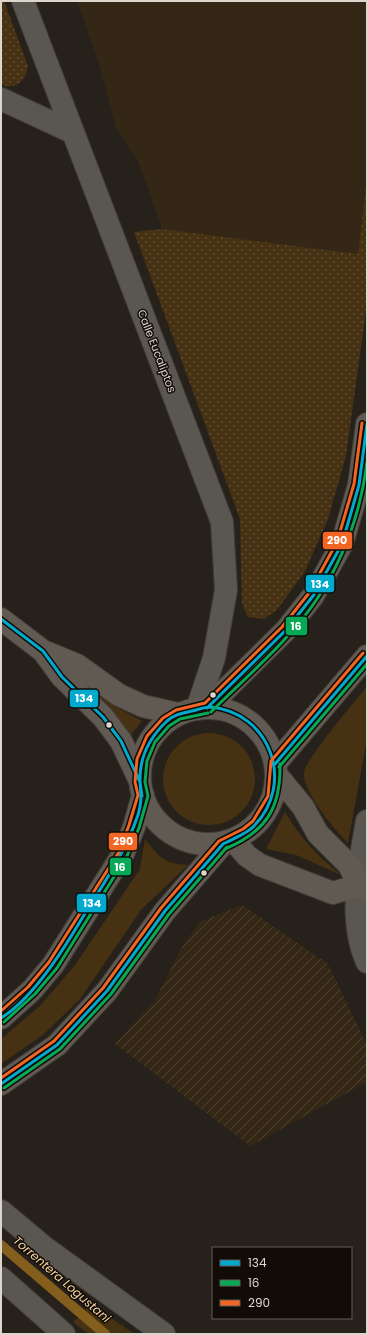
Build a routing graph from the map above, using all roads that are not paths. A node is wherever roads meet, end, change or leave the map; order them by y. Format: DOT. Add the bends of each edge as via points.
graph roads {
  1 [pos="23,1"];
  2 [pos="1,99"];
  3 [pos="72,132"];
  4 [pos="367,424"];
  5 [pos="1,618"];
  6 [pos="43,651"];
  7 [pos="367,656"];
  8 [pos="194,710"];
  9 [pos="275,769"];
  10 [pos="141,789"];
  11 [pos="367,821"];
  12 [pos="228,842"];
  13 [pos="363,888"];
  14 [pos="367,962"];
  15 [pos="1,1018"];
  16 [pos="2,1085"];
  17 [pos="1,1211"];
  18 [pos="1,1278"];
  19 [pos="60,1333"];
  20 [pos="164,1334"];
  1 -- 3 [label="street, Calle Eucaliptos"];
  2 -- 3 [label="street"];
  3 -- 8 [label="street, Calle Eucaliptos" via="222,522 226,590 214,658"];
  4 -- 8 [label="main road" via="360,485 342,544 313,596 286,630"];
  5 -- 6 [label="main road"];
  6 -- 8 [label="main road" via="77,665 119,695 143,706"];
  6 -- 10 [label="main road" via="62,677 103,717 121,741"];
  7 -- 9 [label="main road"];
  8 -- 9 [label="main road" via="227,711 243,717 266,741"];
  8 -- 10 [label="main road" via="166,722 151,739 142,760"];
  9 -- 12 [label="main road" via="273,798 266,812 257,824"];
  9 -- 13 [label="main road" via="303,807 318,834 349,865"];
  10 -- 12 [label="main road" via="149,812 173,835 189,842 206,845"];
  10 -- 15 [label="main road" via="134,827 123,854 53,965 32,990"];
  11 -- 13 [label="street"];
  12 -- 13 [label="main road" via="260,865 333,893"];
  12 -- 16 [label="main road" via="165,911 107,991 57,1045"];
  13 -- 14 [label="street" via="357,926"];
  17 -- 20 [label="street" via="44,1246"];
  18 -- 19 [label="street"];
}
